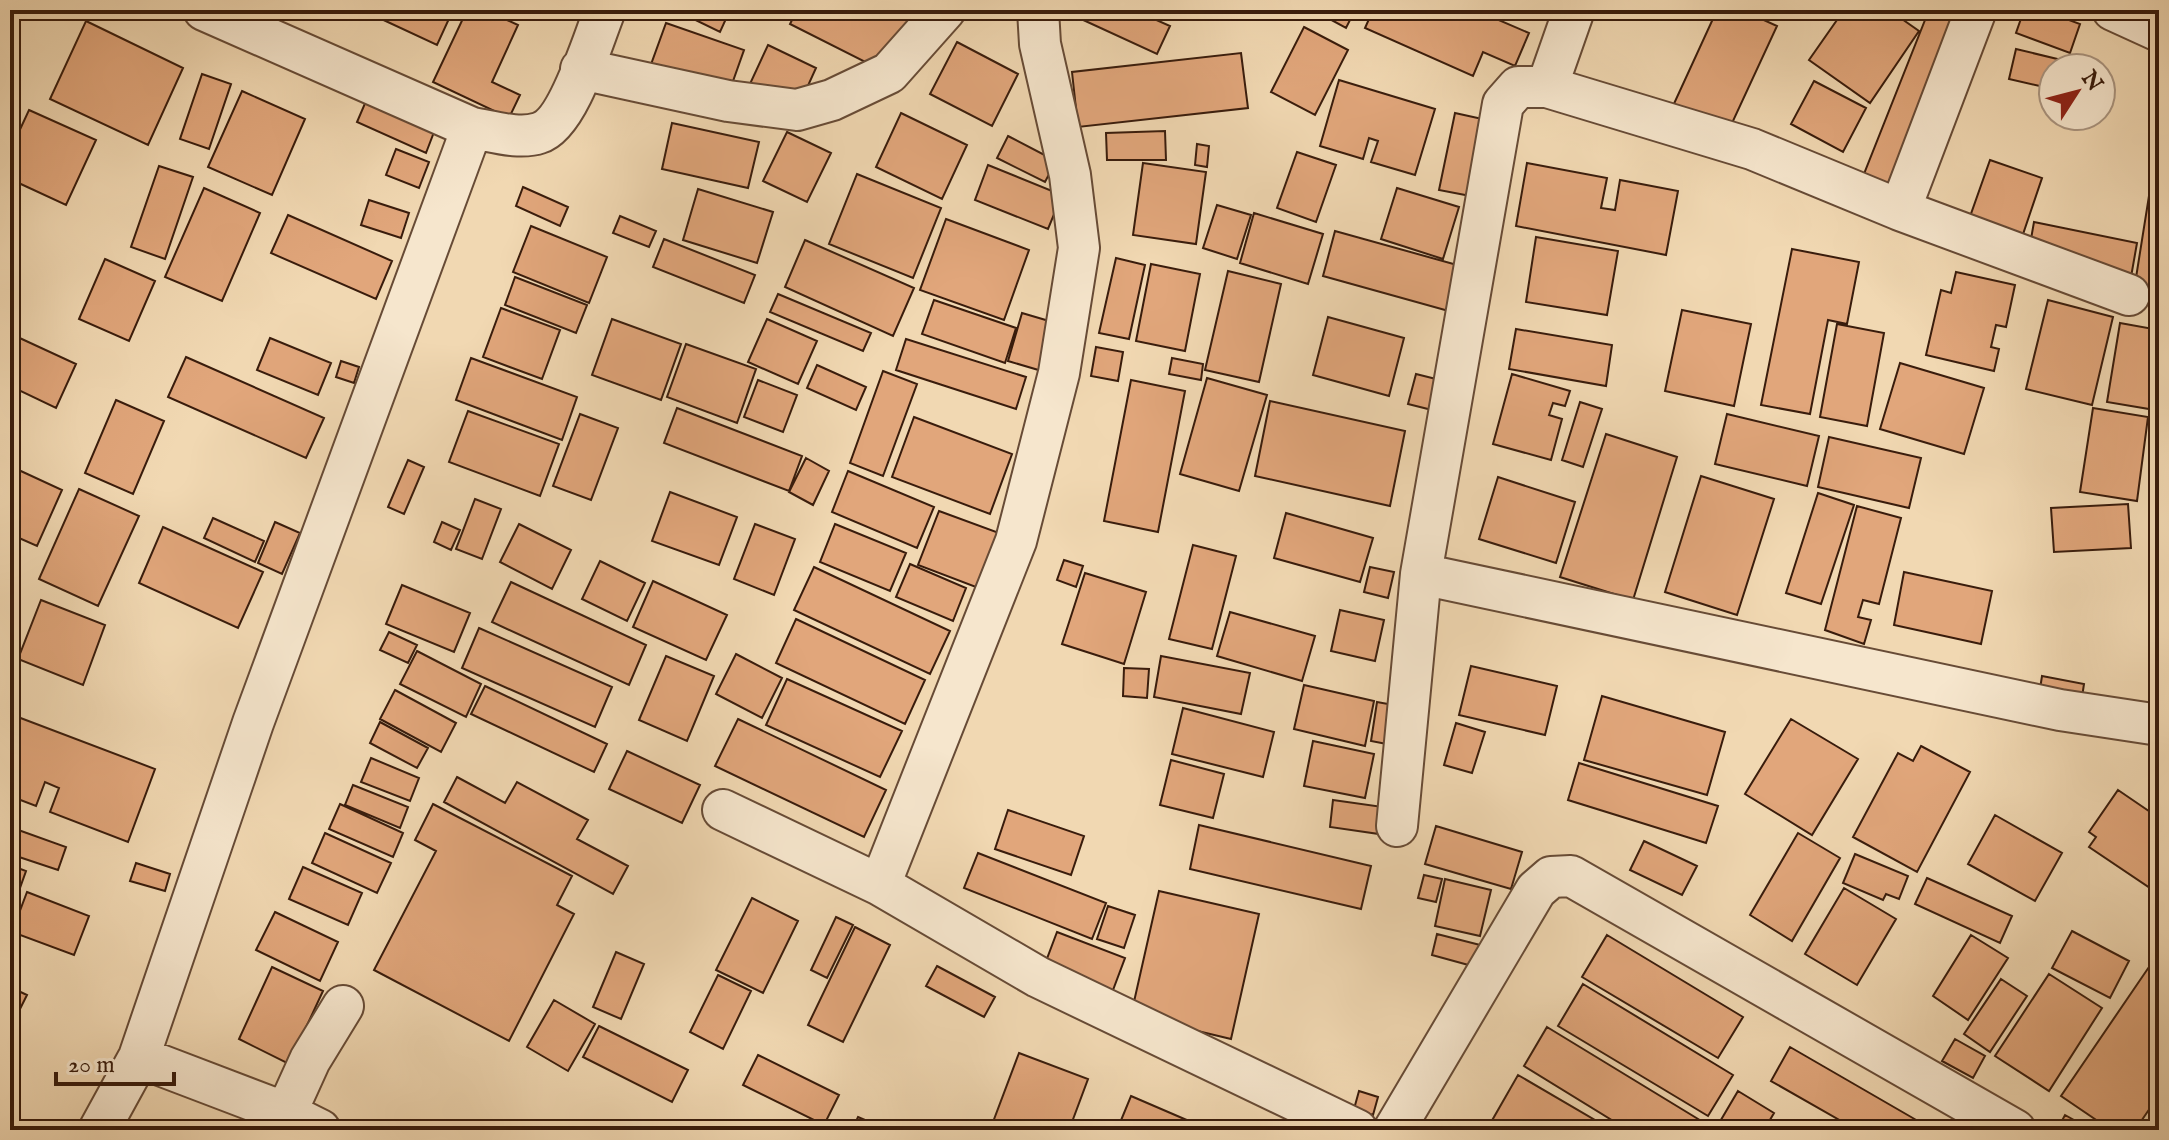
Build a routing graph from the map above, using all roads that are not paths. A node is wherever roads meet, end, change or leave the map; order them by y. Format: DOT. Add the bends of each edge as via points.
graph roads {
  1 [pos="204,10"];
  2 [pos="605,10"];
  3 [pos="945,10"];
  4 [pos="1038,10"];
  5 [pos="1574,10"];
  6 [pos="1976,10"];
  7 [pos="2113,10"];
  8 [pos="2159,31"];
  9 [pos="581,69"];
  10 [pos="1547,87"];
  11 [pos="472,128"];
  12 [pos="1900,210"];
  13 [pos="2129,295"];
  14 [pos="1421,574"];
  15 [pos="2159,725"];
  16 [pos="723,810"];
  17 [pos="1397,826"];
  18 [pos="880,885"];
  19 [pos="343,1006"];
  20 [pos="139,1057"];
  21 [pos="303,1121"];
  22 [pos="1990,1124"];
  23 [pos="99,1130"];
  24 [pos="1357,1130"];
  25 [pos="1394,1130"];
  1 -- 11 [label="street"];
  2 -- 9 [label="street"];
  3 -- 9 [label="street" via="889,73 797,110 728,101"];
  4 -- 18 [label="street" via="1079,248 1059,373 1016,541"];
  5 -- 10 [label="street"];
  6 -- 12 [label="street"];
  7 -- 8 [label="street"];
  9 -- 11 [label="street" via="559,119 540,133"];
  10 -- 12 [label="street" via="1752,149"];
  10 -- 14 [label="street" via="1518,87 1503,104"];
  11 -- 20 [label="street" via="253,723"];
  12 -- 13 [label="street"];
  14 -- 15 [label="street" via="2060,710"];
  14 -- 17 [label="street"];
  16 -- 18 [label="street"];
  18 -- 24 [label="street" via="1038,977"];
  19 -- 21 [label="street" via="310,1060"];
  20 -- 21 [label="street"];
  20 -- 23 [label="street"];
  22 -- 25 [label="street" via="1571,876 1561,876 1551,877 1536,890"];
}
